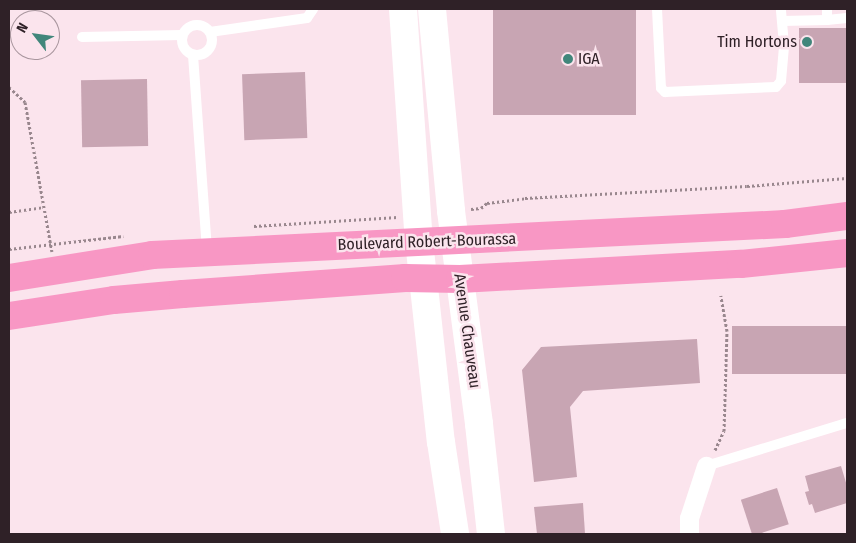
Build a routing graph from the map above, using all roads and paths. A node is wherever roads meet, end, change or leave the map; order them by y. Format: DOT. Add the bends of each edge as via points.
graph roads {
  1 [pos="313,9"];
  2 [pos="403,9"];
  3 [pos="432,9"];
  4 [pos="657,9"];
  5 [pos="781,9"];
  6 [pos="827,14"];
  7 [pos="847,18"];
  8 [pos="782,22"];
  9 [pos="210,32"];
  10 [pos="182,35"];
  11 [pos="82,37"];
  12 [pos="193,55"];
  13 [pos="9,87"];
  14 [pos="847,178"];
  15 [pos="44,207"];
  16 [pos="481,208"];
  17 [pos="9,212"];
  18 [pos="847,216"];
  19 [pos="456,240"];
  20 [pos="420,241"];
  21 [pos="207,252"];
  22 [pos="847,253"];
  23 [pos="53,260"];
  24 [pos="9,278"];
  25 [pos="424,279"];
  26 [pos="460,279"];
  27 [pos="721,296"];
  28 [pos="9,316"];
  29 [pos="847,423"];
  30 [pos="706,466"];
  31 [pos="455,534"];
  32 [pos="491,534"];
  33 [pos="689,534"];
  1 -- 9 [label="lane" via="307,18"];
  2 -- 20 [label="main road"];
  3 -- 19 [label="main road, Avenue Chauveau"];
  4 -- 8 [label="lane" via="661,88 665,92 776,87 781,81"];
  5 -- 8 [label="lane"];
  6 -- 7 [label="lane"];
  6 -- 8 [label="lane"];
  9 -- 10 [label="lane" via="197,24 188,27"];
  9 -- 12 [label="lane" via="212,42 207,51"];
  10 -- 11 [label="lane"];
  10 -- 12 [label="lane" via="182,45"];
  12 -- 21 [label="lane"];
  13 -- 15 [label="path" via="25,102"];
  14 -- 16 [label="path" via="525,198 487,203"];
  15 -- 17 [label="path"];
  15 -- 23 [label="path"];
  18 -- 19 [label="highway, Boulevard Robert-Bourassa" via="785,224"];
  19 -- 20 [label="highway, Boulevard Robert-Bourassa"];
  19 -- 26 [label="main road, Avenue Chauveau"];
  20 -- 21 [label="highway, Boulevard Robert-Bourassa"];
  20 -- 25 [label="main road"];
  21 -- 24 [label="highway, Boulevard Robert-Bourassa" via="152,255"];
  22 -- 26 [label="highway" via="741,264"];
  25 -- 26 [label="highway"];
  25 -- 28 [label="highway" via="114,300"];
  25 -- 31 [label="main road" via="441,442"];
  26 -- 32 [label="main road, Avenue Chauveau"];
  27 -- 30 [label="path" via="727,331 724,431"];
  29 -- 30 [label="lane"];
  30 -- 33 [label="street" via="689,518"];
}
